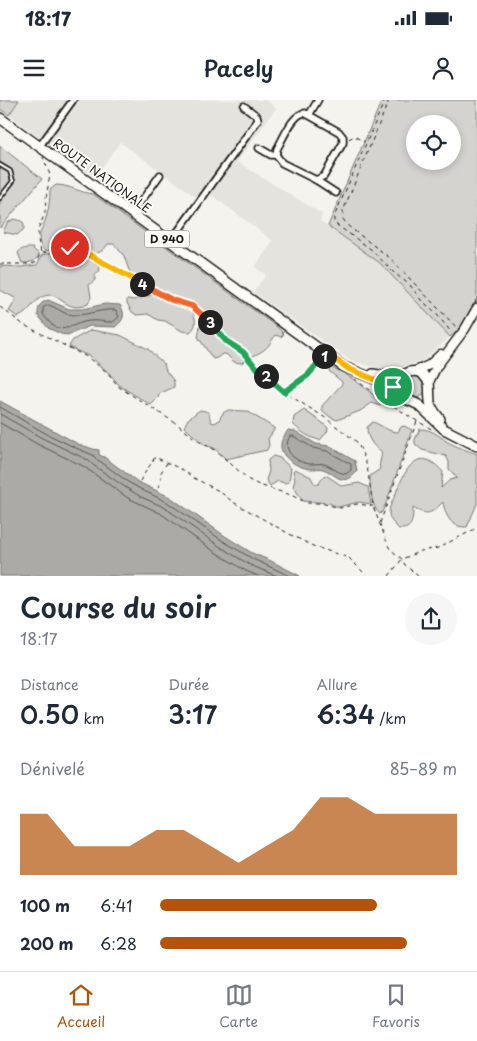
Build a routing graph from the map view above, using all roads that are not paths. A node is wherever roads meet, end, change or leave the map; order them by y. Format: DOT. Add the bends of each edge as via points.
graph roads {
  1 [pos="73,100"];
  2 [pos="318,100"];
  3 [pos="244,106"];
  4 [pos="309,115"];
  5 [pos="0,118"];
  6 [pos="259,148"];
  7 [pos="41,151"];
  8 [pos="276,155"];
  9 [pos="0,165"];
  10 [pos="160,174"];
  11 [pos="316,180"];
  12 [pos="336,193"];
  13 [pos="0,198"];
  14 [pos="132,214"];
  15 [pos="171,241"];
  16 [pos="477,308"];
  17 [pos="460,336"];
  18 [pos="334,359"];
  19 [pos="416,371"];
  20 [pos="402,376"];
  21 [pos="429,382"];
  22 [pos="428,393"];
  23 [pos="400,394"];
  24 [pos="413,402"];
  25 [pos="455,435"];
  26 [pos="477,446"];
  1 -- 7 [label="street"];
  2 -- 4 [label="street"];
  3 -- 15 [label="street" via="258,120"];
  4 -- 8 [label="street" via="296,116"];
  4 -- 11 [label="street" via="339,132 344,139 324,176"];
  5 -- 7 [label="main road, ROUTE NATIONALE / D 940"];
  6 -- 8 [label="street"];
  7 -- 14 [label="main road, ROUTE NATIONALE / D 940"];
  8 -- 11 [label="street" via="280,162"];
  9 -- 13 [label="lane" via="10,171 13,181"];
  10 -- 14 [label="street"];
  11 -- 12 [label="street"];
  14 -- 15 [label="main road, ROUTE NATIONALE / D 940"];
  15 -- 18 [label="main road, ROUTE NATIONALE / D 940"];
  16 -- 17 [label="street"];
  17 -- 19 [label="street" via="431,363"];
  17 -- 21 [label="street" via="436,366"];
  18 -- 20 [label="main road, D 940" via="370,373"];
  18 -- 23 [label="main road, D 940" via="349,369 387,384"];
  19 -- 20 [label="main road"];
  19 -- 21 [label="main road"];
  20 -- 23 [label="main road"];
  21 -- 22 [label="main road"];
  22 -- 24 [label="main road" via="422,400"];
  22 -- 25 [label="main road" via="434,412"];
  23 -- 24 [label="main road"];
  24 -- 25 [label="main road"];
  25 -- 26 [label="main road"];
}
